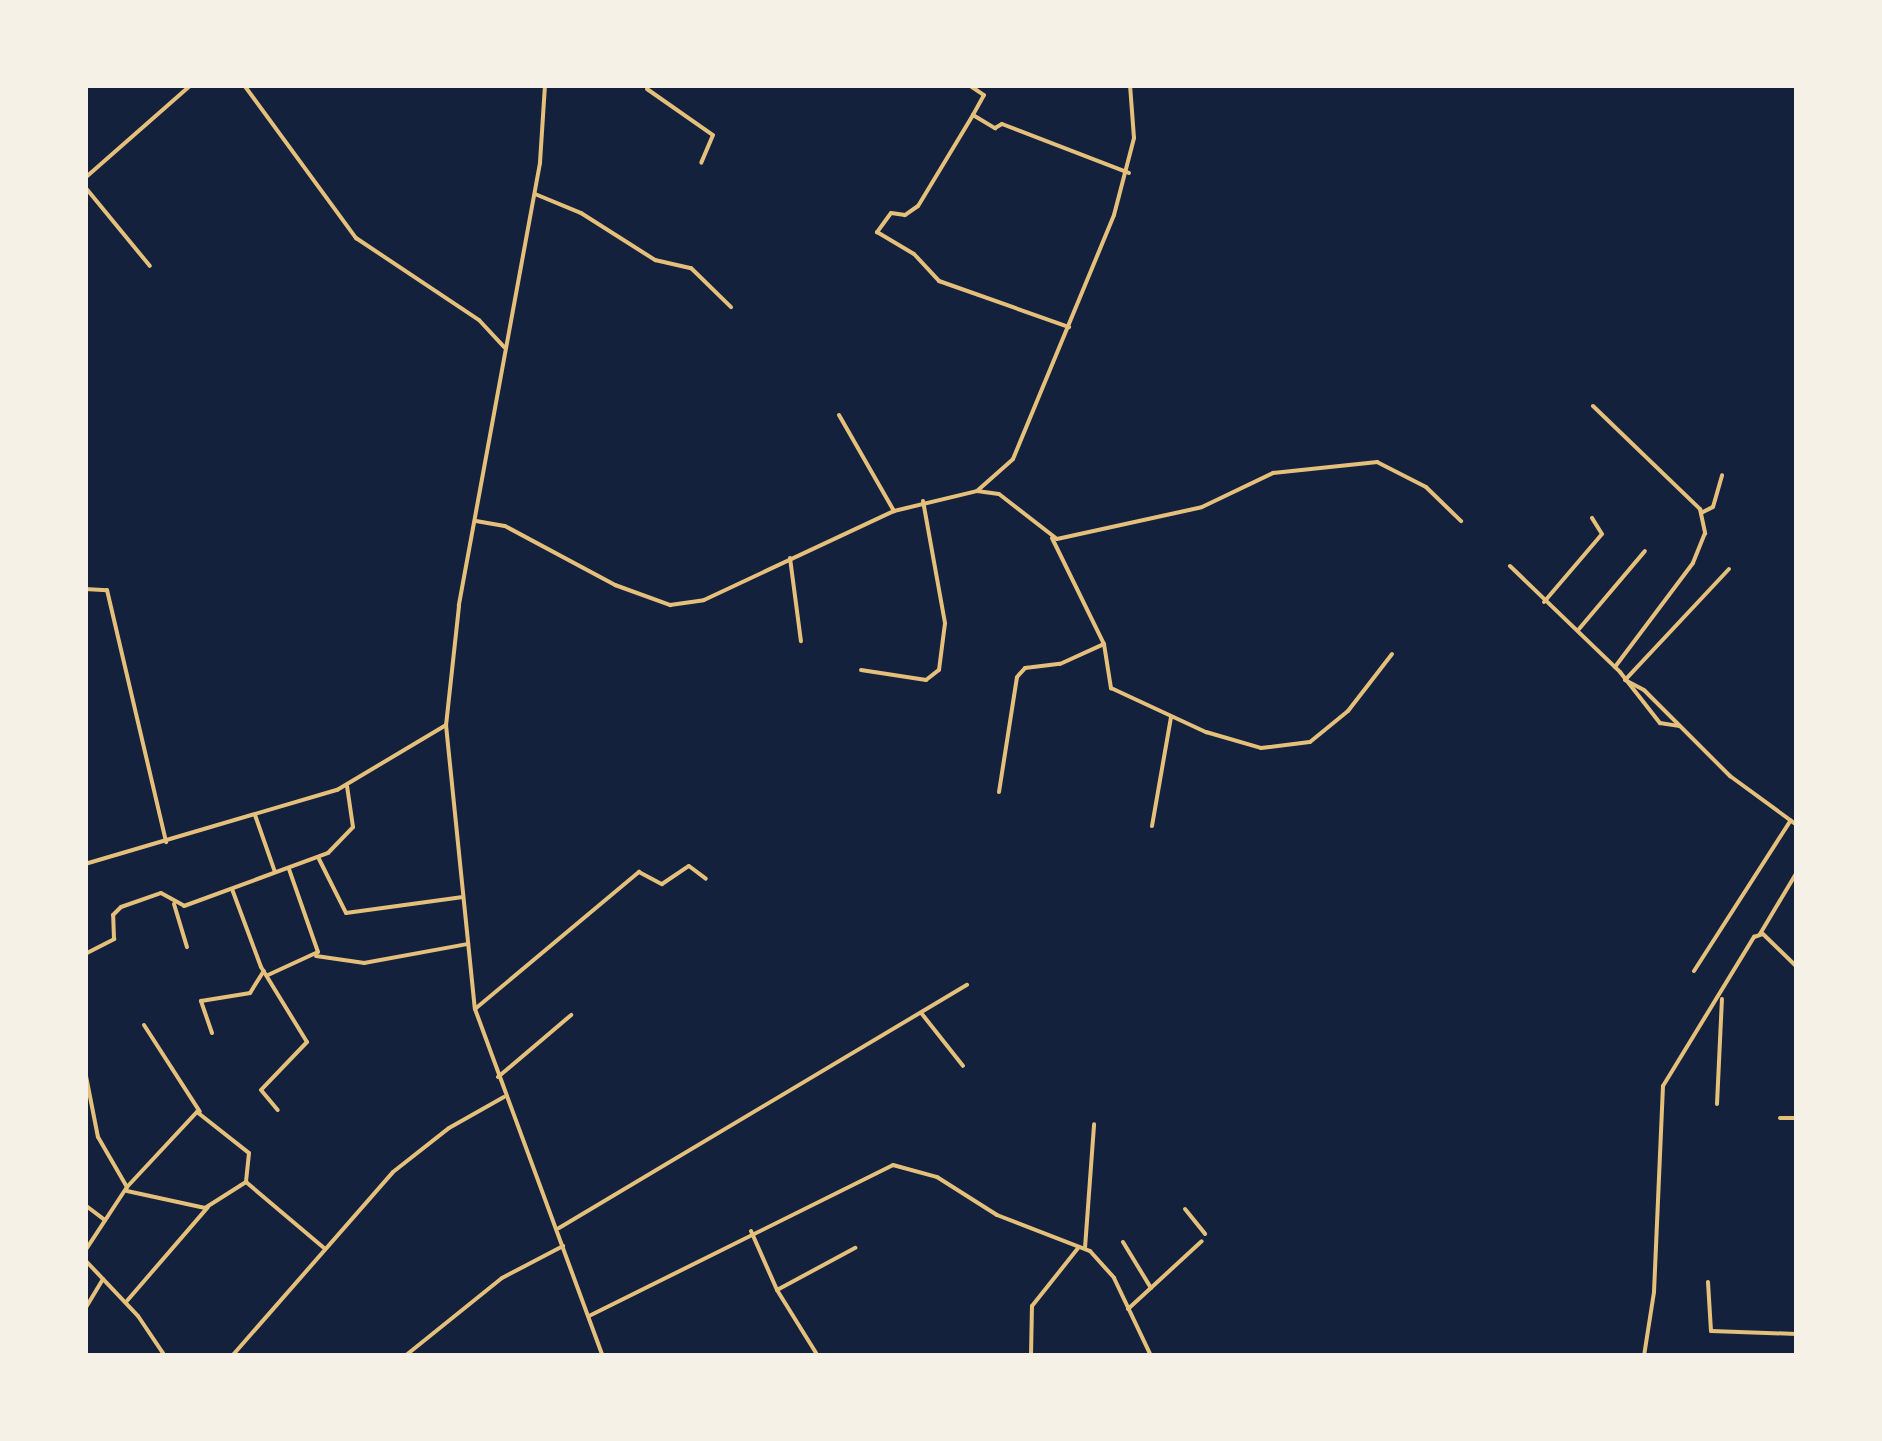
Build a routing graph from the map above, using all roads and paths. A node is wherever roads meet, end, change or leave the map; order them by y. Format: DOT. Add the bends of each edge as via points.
graph roads {
  1 [pos="191,85"];
  2 [pos="244,85"];
  3 [pos="545,85"];
  4 [pos="633,85"];
  5 [pos="969,85"];
  6 [pos="1129,85"];
  7 [pos="649,87"];
  8 [pos="973,114"];
  9 [pos="702,163"];
  10 [pos="1130,172"];
  11 [pos="85,178"];
  12 [pos="85,186"];
  13 [pos="534,194"];
  14 [pos="150,266"];
  15 [pos="731,307"];
  16 [pos="1069,328"];
  17 [pos="504,347"];
  18 [pos="1593,406"];
  19 [pos="838,414"];
  20 [pos="1722,475"];
  21 [pos="997,478"];
  22 [pos="977,491"];
  23 [pos="999,494"];
  24 [pos="923,501"];
  25 [pos="894,512"];
  26 [pos="1701,513"];
  27 [pos="1592,518"];
  28 [pos="476,521"];
  29 [pos="1461,521"];
  30 [pos="1052,538"];
  31 [pos="1644,551"];
  32 [pos="790,558"];
  33 [pos="1510,566"];
  34 [pos="1729,569"];
  35 [pos="85,589"];
  36 [pos="1544,602"];
  37 [pos="1579,629"];
  38 [pos="801,641"];
  39 [pos="1104,644"];
  40 [pos="1392,654"];
  41 [pos="1614,667"];
  42 [pos="861,670"];
  43 [pos="1625,680"];
  44 [pos="1171,717"];
  45 [pos="446,725"];
  46 [pos="1680,726"];
  47 [pos="348,786"];
  48 [pos="999,792"];
  49 [pos="255,815"];
  50 [pos="1791,820"];
  51 [pos="1797,825"];
  52 [pos="1152,826"];
  53 [pos="166,842"];
  54 [pos="319,858"];
  55 [pos="85,864"];
  56 [pos="289,869"];
  57 [pos="1797,872"];
  58 [pos="275,873"];
  59 [pos="706,878"];
  60 [pos="232,889"];
  61 [pos="463,897"];
  62 [pos="174,904"];
  63 [pos="1760,934"];
  64 [pos="468,944"];
  65 [pos="187,946"];
  66 [pos="85,954"];
  67 [pos="316,956"];
  68 [pos="1797,967"];
  69 [pos="1694,971"];
  70 [pos="266,974"];
  71 [pos="967,985"];
  72 [pos="1722,994"];
  73 [pos="475,1009"];
  74 [pos="922,1014"];
  75 [pos="571,1015"];
  76 [pos="144,1026"];
  77 [pos="212,1033"];
  78 [pos="964,1066"];
  79 [pos="85,1071"];
  80 [pos="498,1077"];
  81 [pos="504,1097"];
  82 [pos="1718,1104"];
  83 [pos="278,1110"];
  84 [pos="200,1112"];
  85 [pos="1780,1118"];
  86 [pos="1797,1118"];
  87 [pos="1094,1124"];
  88 [pos="245,1173"];
  89 [pos="246,1182"];
  90 [pos="236,1184"];
  91 [pos="129,1188"];
  92 [pos="85,1205"];
  93 [pos="208,1208"];
  94 [pos="1185,1210"];
  95 [pos="105,1220"];
  96 [pos="558,1228"];
  97 [pos="751,1231"];
  98 [pos="1205,1234"];
  99 [pos="1202,1241"];
  100 [pos="1123,1242"];
  101 [pos="563,1246"];
  102 [pos="324,1247"];
  103 [pos="1082,1247"];
  104 [pos="855,1248"];
  105 [pos="85,1251"];
  106 [pos="85,1260"];
  107 [pos="103,1279"];
  108 [pos="1708,1282"];
  109 [pos="1152,1288"];
  110 [pos="777,1290"];
  111 [pos="126,1302"];
  112 [pos="85,1309"];
  113 [pos="1128,1309"];
  114 [pos="589,1316"];
  115 [pos="1797,1334"];
  116 [pos="165,1356"];
  117 [pos="232,1356"];
  118 [pos="405,1356"];
  119 [pos="603,1356"];
  120 [pos="818,1356"];
  121 [pos="1032,1356"];
  122 [pos="1150,1356"];
  123 [pos="1644,1356"];
  1 -- 11 [label="street"];
  2 -- 17 [label="street" via="356,238 479,320"];
  3 -- 13 [label="street"];
  4 -- 7 [label="street"];
  5 -- 8 [label="street" via="984,95"];
  6 -- 10 [label="street" via="1135,120"];
  7 -- 9 [label="street" via="714,135"];
  8 -- 10 [label="street" via="995,128 1002,124"];
  8 -- 16 [label="street" via="918,206 904,215 891,212 877,232 914,254 939,281"];
  10 -- 16 [label="street"];
  12 -- 14 [label="street"];
  13 -- 15 [label="street" via="580,213 655,260 690,268"];
  13 -- 17 [label="street"];
  16 -- 21 [label="street"];
  17 -- 28 [label="street"];
  18 -- 26 [label="street"];
  19 -- 25 [label="street"];
  20 -- 26 [label="street" via="1713,506"];
  21 -- 22 [label="street"];
  21 -- 23 [label="street"];
  22 -- 23 [label="street"];
  22 -- 24 [label="street"];
  23 -- 30 [label="street"];
  24 -- 25 [label="street"];
  24 -- 42 [label="street" via="945,623 940,670 926,680"];
  25 -- 32 [label="street"];
  26 -- 41 [label="street" via="1705,533 1693,562"];
  27 -- 36 [label="street" via="1602,534"];
  28 -- 32 [label="street" via="505,526 615,585 670,605 704,600"];
  28 -- 45 [label="street"];
  29 -- 30 [label="street" via="1391,466 1355,460 1273,473 1202,507"];
  30 -- 39 [label="street"];
  31 -- 37 [label="street"];
  32 -- 38 [label="street"];
  33 -- 36 [label="street"];
  34 -- 43 [label="street"];
  35 -- 53 [label="street" via="102,584 108,593"];
  36 -- 41 [label="street"];
  39 -- 44 [label="street" via="1117,696"];
  39 -- 48 [label="street" via="1060,664 1025,668 1016,677"];
  40 -- 44 [label="street" via="1361,697 1310,742 1261,748"];
  41 -- 43 [label="street"];
  43 -- 46 [label="street"];
  43 -- 46 [label="street" via="1660,722"];
  44 -- 52 [label="street"];
  45 -- 47 [label="street"];
  45 -- 61 [label="street"];
  46 -- 50 [label="street" via="1730,776"];
  47 -- 49 [label="street"];
  47 -- 54 [label="street" via="353,827"];
  49 -- 53 [label="street"];
  49 -- 58 [label="street"];
  50 -- 51 [label="street"];
  50 -- 69 [label="street"];
  53 -- 55 [label="street"];
  54 -- 56 [label="street"];
  54 -- 61 [label="street" via="346,913"];
  56 -- 58 [label="street"];
  56 -- 67 [label="street"];
  57 -- 63 [label="street"];
  58 -- 60 [label="street"];
  59 -- 73 [label="street" via="694,867 662,884 640,872"];
  60 -- 62 [label="street"];
  60 -- 70 [label="street"];
  61 -- 64 [label="street"];
  62 -- 65 [label="street"];
  62 -- 66 [label="street" via="162,893 117,909 114,939"];
  63 -- 68 [label="street"];
  63 -- 72 [label="street"];
  64 -- 67 [label="street" via="364,963"];
  64 -- 73 [label="street"];
  67 -- 70 [label="street"];
  70 -- 77 [label="street" via="250,993 201,1001"];
  70 -- 83 [label="street" via="307,1044 261,1090"];
  71 -- 74 [label="street"];
  72 -- 82 [label="street"];
  72 -- 123 [label="street" via="1663,1086 1654,1292"];
  73 -- 80 [label="street"];
  74 -- 78 [label="street"];
  74 -- 96 [label="street"];
  75 -- 80 [label="street"];
  76 -- 84 [label="street"];
  79 -- 91 [label="street" via="98,1137"];
  80 -- 81 [label="street"];
  81 -- 96 [label="street"];
  81 -- 102 [label="street" via="426,1144"];
  84 -- 88 [label="street" via="249,1152"];
  84 -- 91 [label="street"];
  85 -- 86 [label="street"];
  87 -- 103 [label="street"];
  88 -- 89 [label="street"];
  88 -- 90 [label="street"];
  89 -- 90 [label="street"];
  89 -- 102 [label="street"];
  90 -- 93 [label="street"];
  91 -- 93 [label="street"];
  91 -- 95 [label="street"];
  92 -- 95 [label="street"];
  93 -- 111 [label="street"];
  94 -- 98 [label="street"];
  95 -- 105 [label="street"];
  96 -- 101 [label="street"];
  97 -- 103 [label="street" via="892,1165 937,1177 997,1215"];
  97 -- 110 [label="street"];
  97 -- 114 [label="street"];
  99 -- 109 [label="street"];
  100 -- 109 [label="street"];
  101 -- 114 [label="street"];
  101 -- 118 [label="street" via="477,1296"];
  102 -- 117 [label="street"];
  103 -- 113 [label="street" via="1100,1260"];
  103 -- 121 [label="street" via="1032,1306"];
  104 -- 110 [label="street"];
  106 -- 107 [label="street"];
  107 -- 111 [label="street"];
  107 -- 112 [label="street"];
  108 -- 115 [label="street" via="1711,1331"];
  109 -- 113 [label="street"];
  110 -- 120 [label="street"];
  111 -- 116 [label="street"];
  113 -- 122 [label="street"];
  114 -- 119 [label="street"];
}
